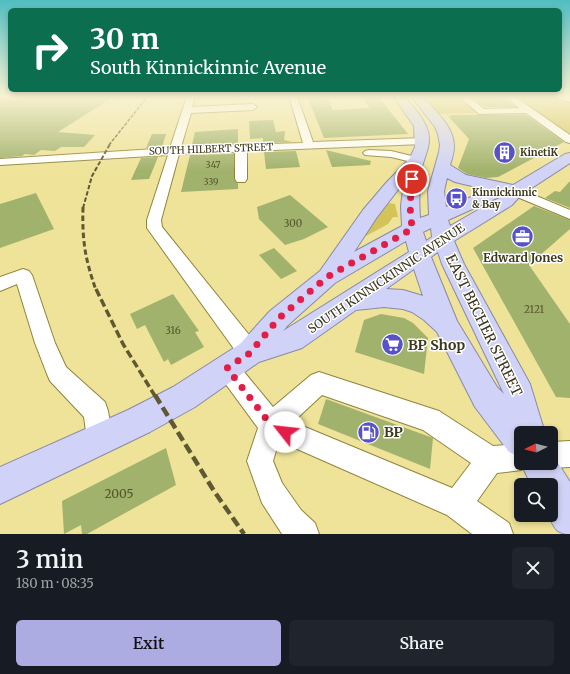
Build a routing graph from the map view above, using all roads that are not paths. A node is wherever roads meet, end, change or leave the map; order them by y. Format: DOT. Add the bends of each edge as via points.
graph roads {
  1 [pos="184,121"];
  2 [pos="301,121"];
  3 [pos="416,121"];
  4 [pos="437,121"];
  5 [pos="543,121"];
  6 [pos="446,134"];
  7 [pos="570,140"];
  8 [pos="423,141"];
  9 [pos="358,143"];
  10 [pos="309,145"];
  11 [pos="241,148"];
  12 [pos="175,150"];
  13 [pos="570,157"];
  14 [pos="416,160"];
  15 [pos="0,162"];
  16 [pos="442,166"];
  17 [pos="241,179"];
  18 [pos="514,191"];
  19 [pos="570,216"];
  20 [pos="438,217"];
  21 [pos="412,229"];
  22 [pos="443,240"];
  23 [pos="420,256"];
  24 [pos="327,277"];
  25 [pos="0,284"];
  26 [pos="348,304"];
  27 [pos="446,325"];
  28 [pos="238,361"];
  29 [pos="271,425"];
  30 [pos="526,426"];
  31 [pos="514,431"];
  32 [pos="100,439"];
  33 [pos="570,454"];
  34 [pos="558,455"];
  35 [pos="514,458"];
  36 [pos="490,460"];
  37 [pos="542,470"];
  38 [pos="0,486"];
  39 [pos="457,504"];
  40 [pos="570,518"];
  41 [pos="304,534"];
  42 [pos="498,534"];
  1 -- 12 [label="street"];
  2 -- 10 [label="street"];
  3 -- 8 [label="main road"];
  4 -- 6 [label="main road"];
  5 -- 7 [label="street"];
  6 -- 8 [label="main road" via="439,139"];
  6 -- 16 [label="main road, EAST BECHER STREET" via="447,145"];
  8 -- 9 [label="street, SOUTH HILBERT STREET"];
  8 -- 14 [label="main road"];
  9 -- 10 [label="street, SOUTH HILBERT STREET"];
  9 -- 14 [label="street" via="364,153 391,154"];
  10 -- 11 [label="street, SOUTH HILBERT STREET"];
  11 -- 12 [label="street, SOUTH HILBERT STREET"];
  11 -- 17 [label="street"];
  12 -- 15 [label="street, SOUTH HILBERT STREET"];
  12 -- 28 [label="street" via="154,220 155,228"];
  13 -- 18 [label="main road, SOUTH KINNICKINNIC AVENUE"];
  14 -- 21 [label="main road, EAST BECHER STREET" via="410,206"];
  14 -- 24 [label="main road" via="396,180"];
  16 -- 18 [label="main road" via="461,179"];
  16 -- 20 [label="main road, EAST BECHER STREET" via="436,191"];
  18 -- 19 [label="street"];
  18 -- 20 [label="main road, SOUTH KINNICKINNIC AVENUE" via="492,194"];
  18 -- 22 [label="main road, SOUTH KINNICKINNIC AVENUE" via="506,202"];
  20 -- 21 [label="main road, SOUTH KINNICKINNIC AVENUE"];
  20 -- 22 [label="main road, EAST BECHER STREET"];
  21 -- 23 [label="main road, EAST BECHER STREET"];
  21 -- 24 [label="main road, SOUTH KINNICKINNIC AVENUE"];
  22 -- 23 [label="main road, SOUTH KINNICKINNIC AVENUE"];
  22 -- 30 [label="main road, EAST BECHER STREET" via="519,394"];
  23 -- 26 [label="main road, SOUTH KINNICKINNIC AVENUE"];
  23 -- 27 [label="main road, EAST BECHER STREET"];
  24 -- 28 [label="main road, SOUTH KINNICKINNIC AVENUE" via="279,318"];
  25 -- 32 [label="street" via="22,275 58,374 96,411"];
  26 -- 27 [label="main road" via="369,298 406,300 428,309"];
  26 -- 28 [label="main road, SOUTH KINNICKINNIC AVENUE" via="293,340"];
  27 -- 31 [label="main road, EAST BECHER STREET" via="486,397"];
  28 -- 29 [label="street"];
  28 -- 32 [label="main road, SOUTH KINNICKINNIC AVENUE" via="184,397"];
  29 -- 36 [label="street" via="319,383 430,420"];
  29 -- 39 [label="street"];
  29 -- 41 [label="street" via="260,462 272,494 290,521"];
  32 -- 38 [label="main road, SOUTH KINNICKINNIC AVENUE"];
  33 -- 34 [label="street"];
  35 -- 36 [label="street"];
  36 -- 39 [label="street"];
  37 -- 40 [label="main road"];
  39 -- 42 [label="street"];
}
